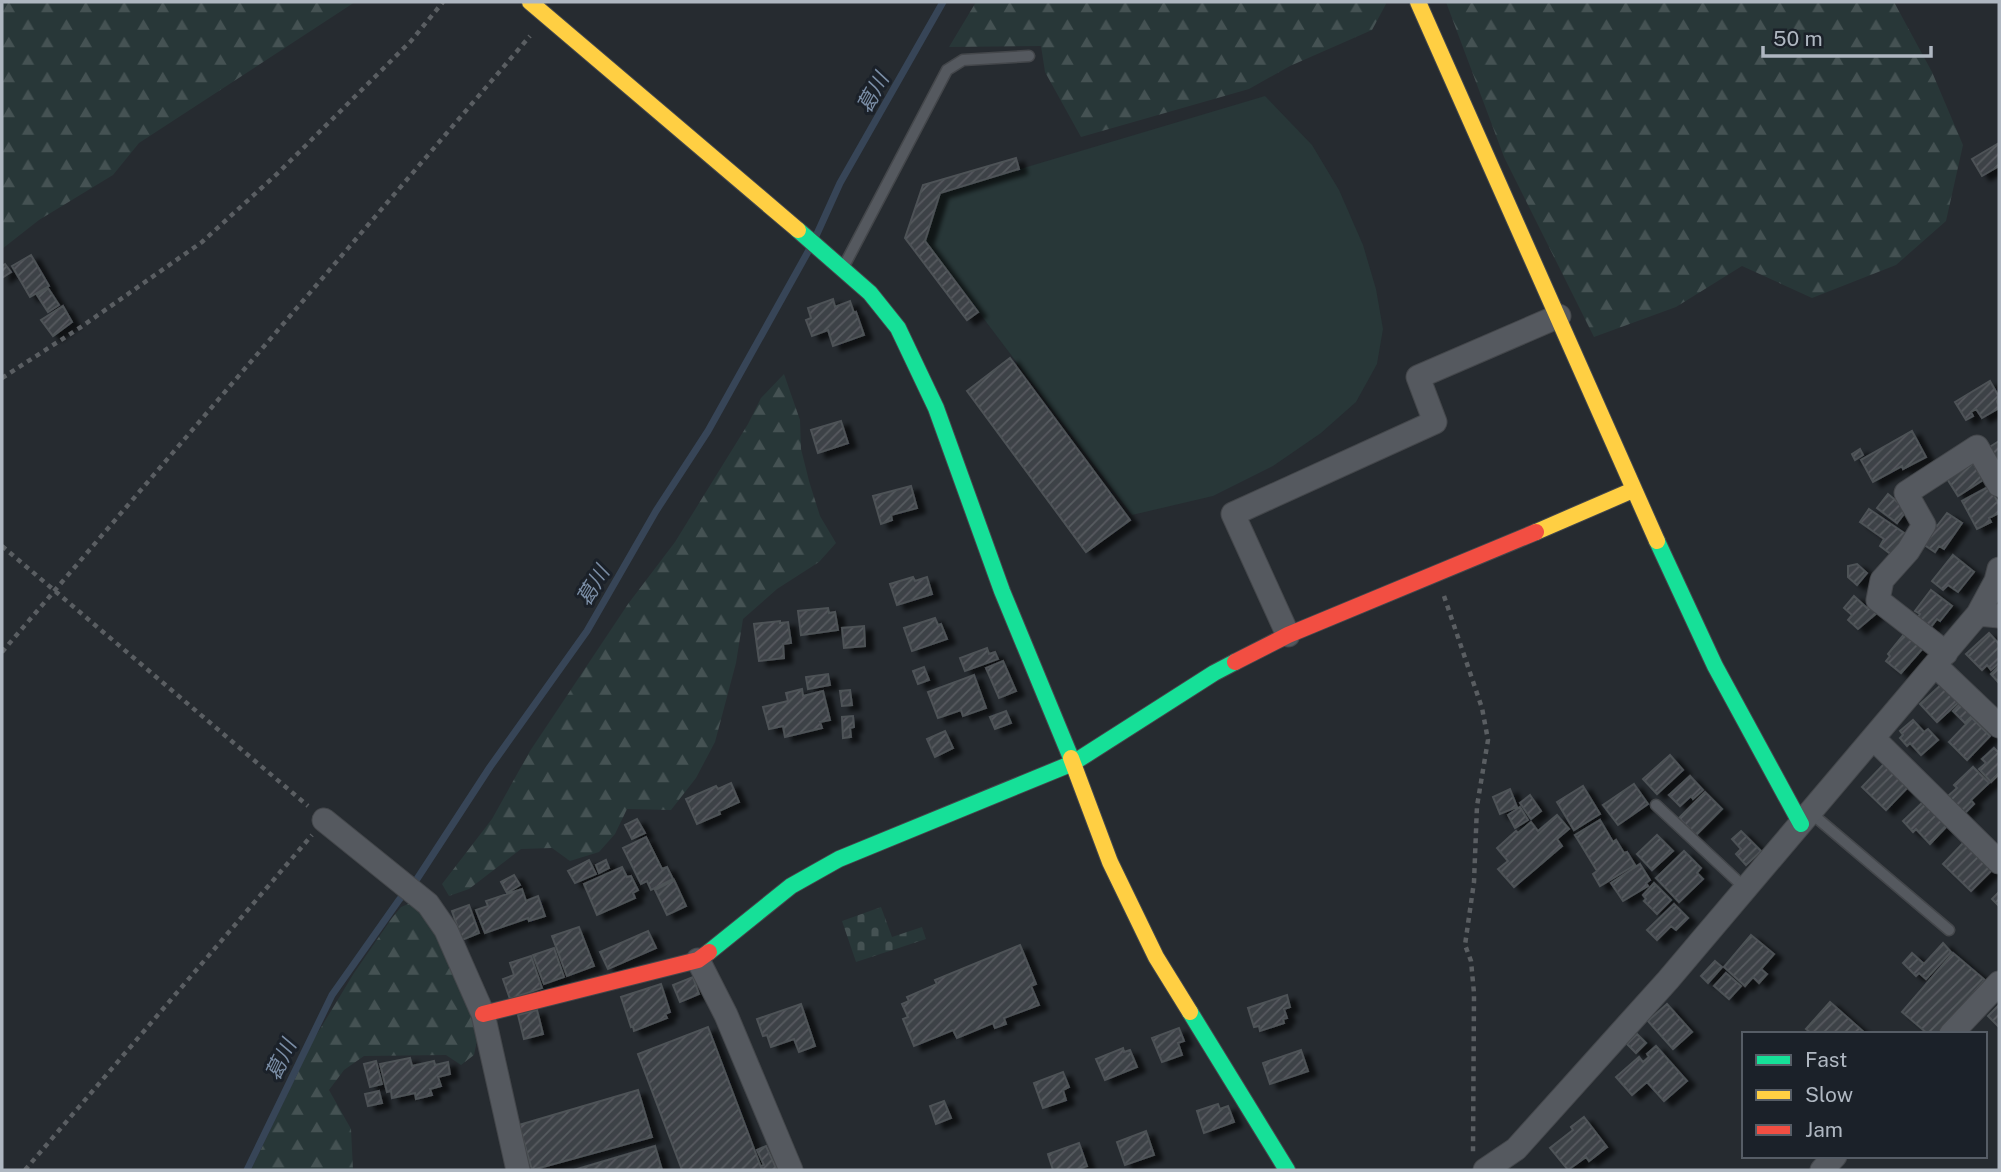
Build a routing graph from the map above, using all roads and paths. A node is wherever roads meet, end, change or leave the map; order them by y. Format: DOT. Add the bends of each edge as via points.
graph roads {
  1 [pos="443,2"];
  2 [pos="1418,2"];
  3 [pos="546,6"];
  4 [pos="1028,56"];
  5 [pos="838,264"];
  6 [pos="1559,316"];
  7 [pos="2,378"];
  8 [pos="1999,485"];
  9 [pos="1633,490"];
  10 [pos="2,546"];
  11 [pos="1999,569"];
  12 [pos="1437,574"];
  13 [pos="55,590"];
  14 [pos="1989,615"];
  15 [pos="1288,635"];
  16 [pos="2,652"];
  17 [pos="1941,659"];
  18 [pos="1999,726"];
  19 [pos="1874,739"];
  20 [pos="1073,763"];
  21 [pos="1656,805"];
  22 [pos="1806,819"];
  23 [pos="324,820"];
  24 [pos="1999,862"];
  25 [pos="1745,888"];
  26 [pos="1949,930"];
  27 [pos="698,960"];
  28 [pos="1999,983"];
  29 [pos="483,1014"];
  30 [pos="1953,1032"];
  31 [pos="1480,1164"];
  32 [pos="25,1170"];
  33 [pos="518,1170"];
  34 [pos="791,1170"];
  35 [pos="1287,1170"];
  1 -- 7 [label="path" via="411,41 202,242"];
  2 -- 6 [label="street"];
  3 -- 5 [label="street"];
  3 -- 13 [label="path"];
  4 -- 5 [label="lane" via="963,60 947,70"];
  5 -- 20 [label="street" via="870,293 898,328 926,386 1002,591"];
  6 -- 9 [label="street"];
  6 -- 15 [label="street" via="1418,377 1435,422 1233,514"];
  8 -- 17 [label="street" via="1977,447 1906,493 1924,525 1882,580 1878,600"];
  9 -- 12 [label="street"];
  9 -- 22 [label="street" via="1715,666"];
  10 -- 13 [label="path"];
  11 -- 14 [label="street"];
  12 -- 15 [label="street"];
  12 -- 31 [label="path" via="1482,708 1488,740 1477,806 1474,882 1465,945 1474,993 1471,1145"];
  13 -- 16 [label="path"];
  13 -- 23 [label="path"];
  14 -- 17 [label="street"];
  15 -- 20 [label="street" via="1214,673"];
  17 -- 18 [label="street"];
  17 -- 19 [label="street"];
  19 -- 22 [label="street"];
  19 -- 24 [label="street"];
  20 -- 27 [label="street" via="839,859 791,886"];
  20 -- 35 [label="street" via="1110,862 1156,957"];
  21 -- 25 [label="lane"];
  22 -- 25 [label="street"];
  22 -- 26 [label="lane"];
  23 -- 29 [label="street" via="428,904 446,930"];
  23 -- 32 [label="path"];
  25 -- 31 [label="street" via="1516,1149"];
  27 -- 29 [label="street"];
  27 -- 34 [label="street"];
  28 -- 30 [label="street"];
  29 -- 33 [label="street"];
}
